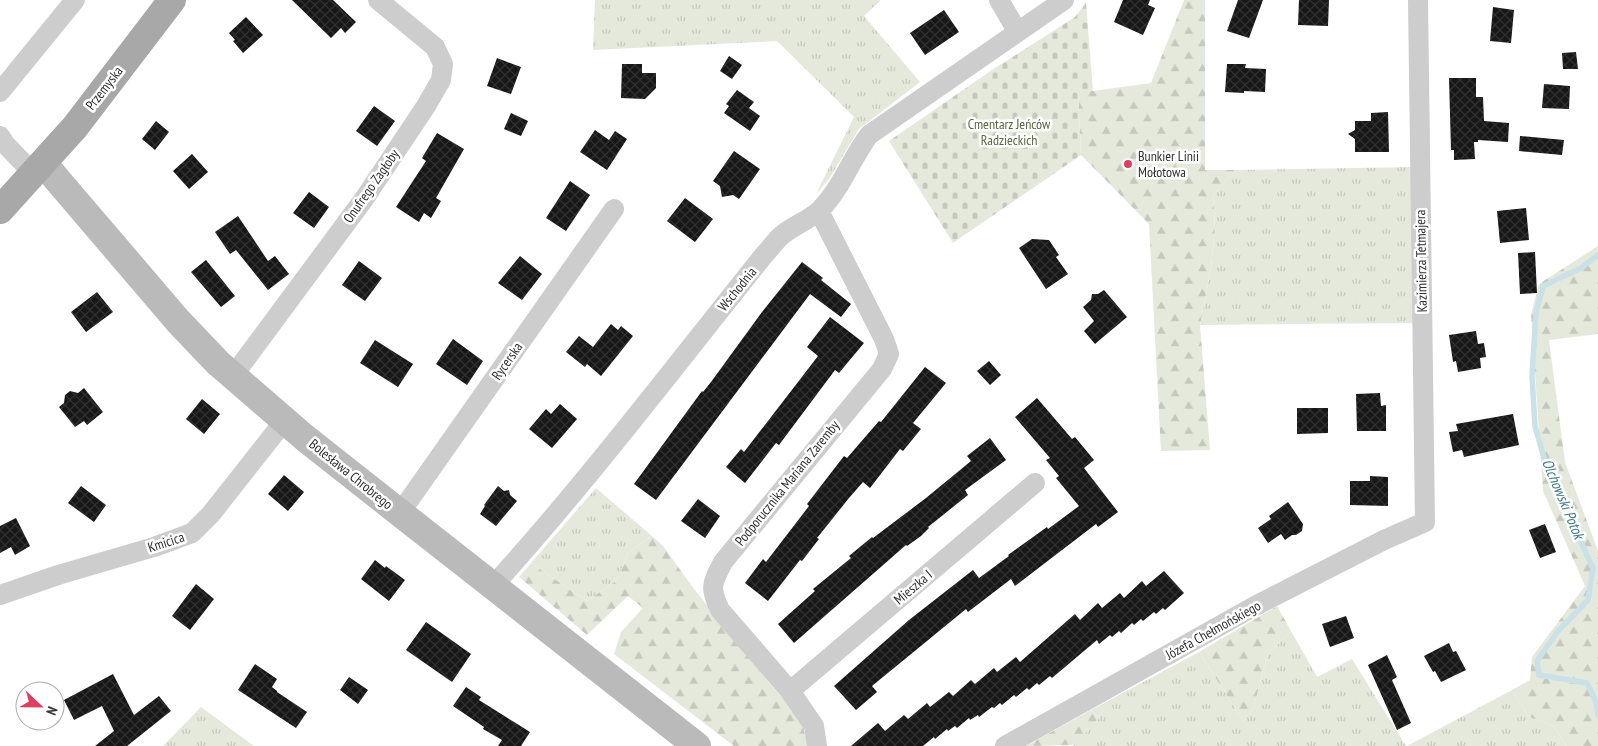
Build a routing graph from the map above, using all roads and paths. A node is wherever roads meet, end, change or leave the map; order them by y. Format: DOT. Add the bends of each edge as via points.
graph roads {
  1 [pos="75,0"];
  2 [pos="172,0"];
  3 [pos="378,0"];
  4 [pos="999,0"];
  5 [pos="1064,0"];
  6 [pos="1418,0"];
  7 [pos="1017,31"];
  8 [pos="0,92"];
  9 [pos="0,136"];
  10 [pos="38,168"];
  11 [pos="614,209"];
  12 [pos="0,210"];
  13 [pos="819,212"];
  14 [pos="233,376"];
  15 [pos="285,420"];
  16 [pos="1035,483"];
  17 [pos="400,514"];
  18 [pos="1425,522"];
  19 [pos="492,587"];
  20 [pos="0,595"];
  21 [pos="790,691"];
  22 [pos="697,746"];
  23 [pos="817,746"];
  24 [pos="1005,746"];
  1 -- 8 [label="street"];
  2 -- 10 [label="main road, Przemyska" via="74,127"];
  3 -- 14 [label="street, Onufrego Zagłoby" via="435,47 443,64 440,80 364,199"];
  4 -- 7 [label="street"];
  5 -- 7 [label="street, Wschodnia"];
  6 -- 18 [label="street, Kazimierza Tetmajera"];
  7 -- 13 [label="street, Wschodnia" via="869,135 846,176"];
  9 -- 10 [label="street"];
  10 -- 12 [label="main road, Przemyska"];
  10 -- 14 [label="street, Bolesława Chrobrego" via="178,321"];
  11 -- 17 [label="street, Rycerska"];
  13 -- 19 [label="street, Wschodnia" via="782,235 764,255 572,494"];
  13 -- 21 [label="street, Podporucznika Mariana Zaremby" via="889,354 882,369 723,562 713,582 713,596 720,610"];
  14 -- 15 [label="street, Bolesława Chrobrego"];
  15 -- 17 [label="street, Bolesława Chrobrego"];
  15 -- 20 [label="street, Kmicica" via="192,534"];
  16 -- 21 [label="street, Mieszka I"];
  17 -- 19 [label="street, Bolesława Chrobrego"];
  18 -- 24 [label="street, Józefa Chełmońskiego" via="1255,606"];
  19 -- 22 [label="street, Bolesława Chrobrego"];
  21 -- 23 [label="street, Podporucznika Mariana Zaremby" via="814,726"];
}
